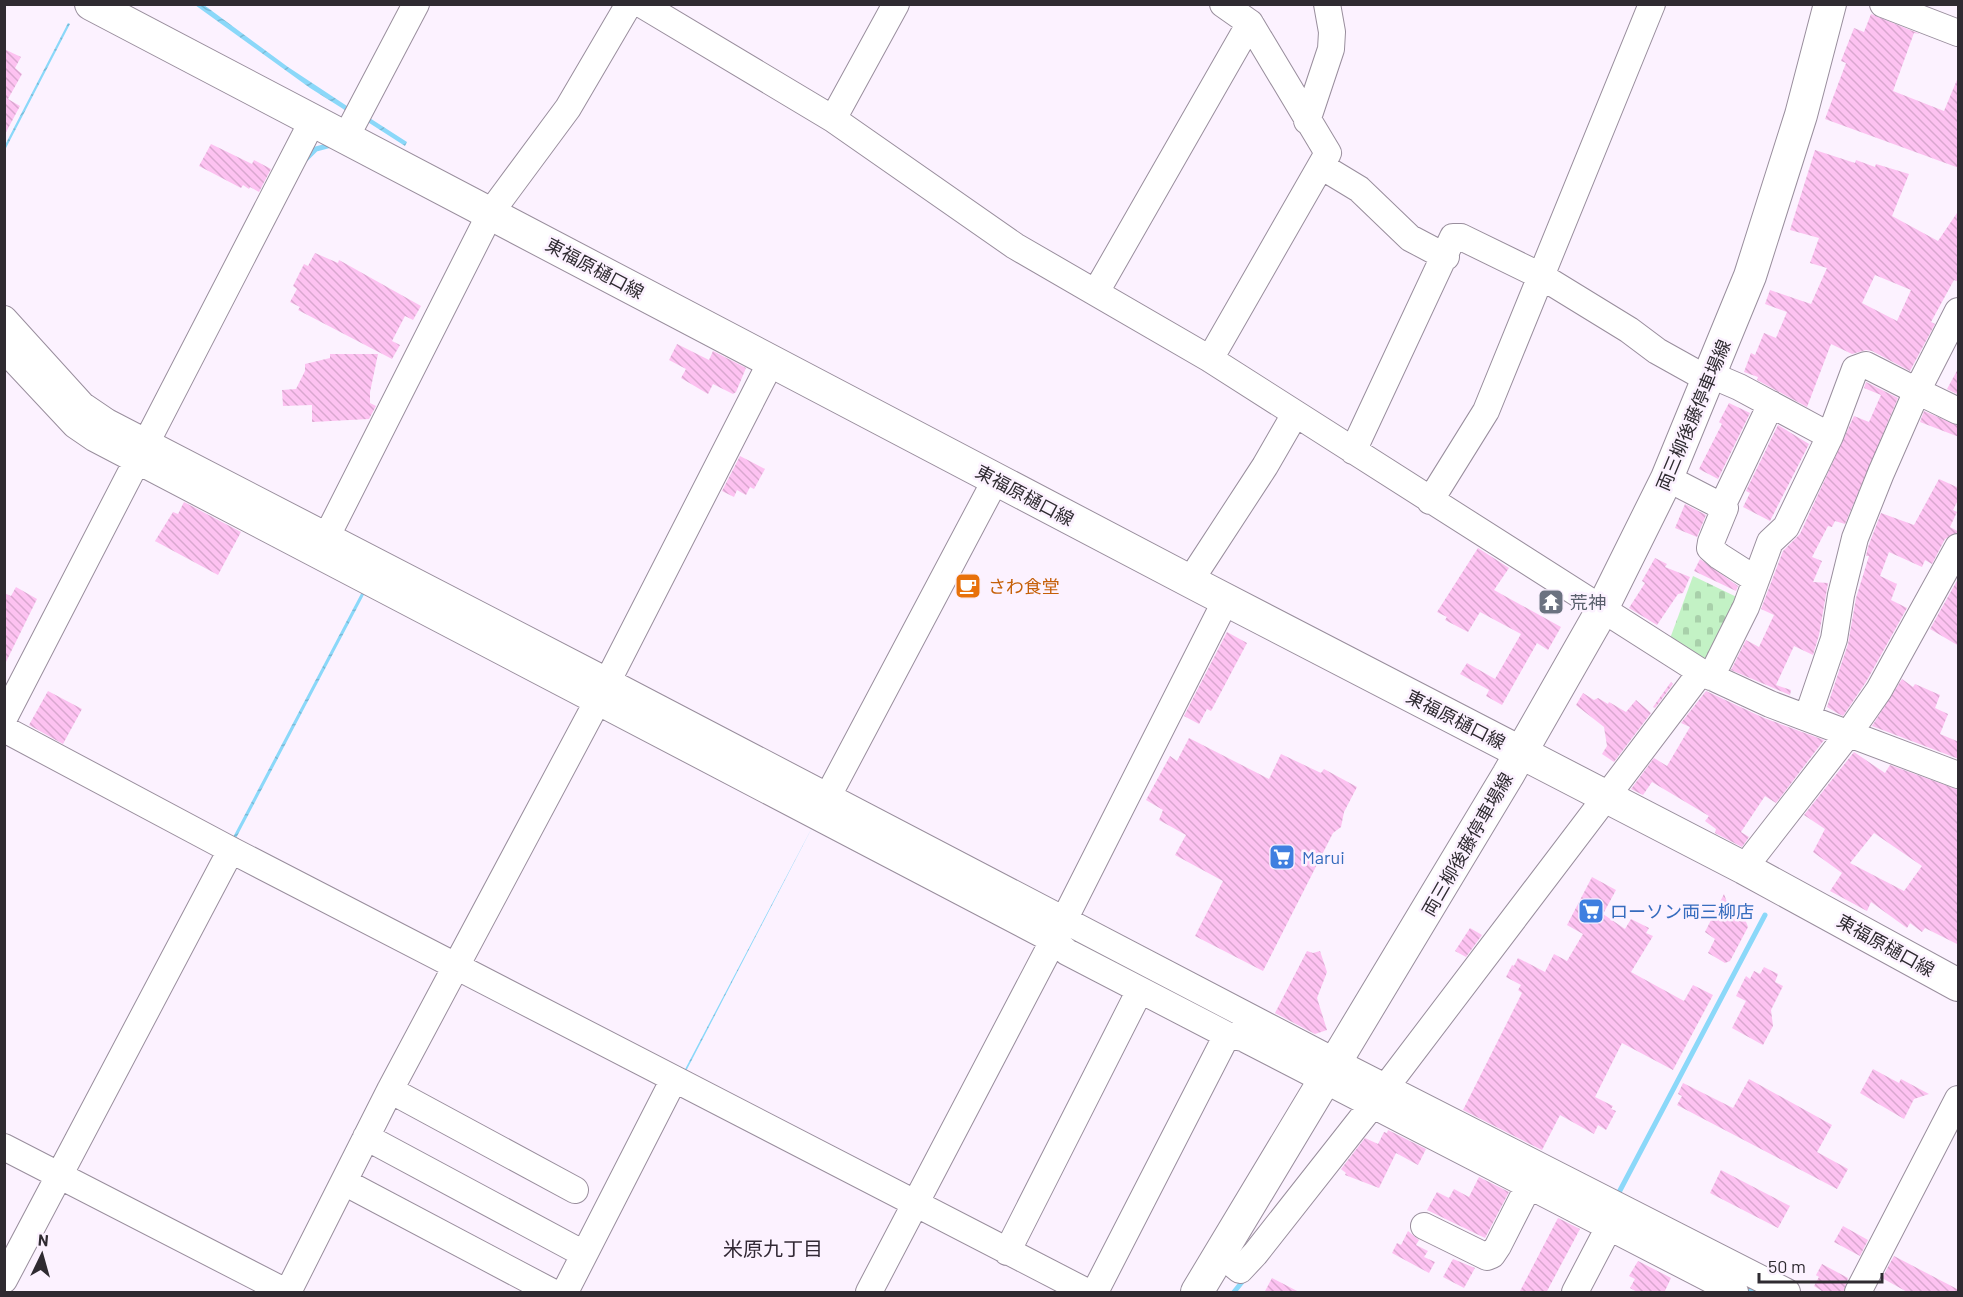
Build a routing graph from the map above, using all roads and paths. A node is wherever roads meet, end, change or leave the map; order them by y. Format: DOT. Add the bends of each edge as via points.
graph roads {
  1 [pos="91,4"];
  2 [pos="416,4"];
  3 [pos="629,4"];
  4 [pos="641,4"];
  5 [pos="896,4"];
  6 [pos="1223,4"];
  7 [pos="1327,4"];
  8 [pos="1652,4"];
  9 [pos="1830,4"];
  10 [pos="1883,4"];
  11 [pos="1250,23"];
  12 [pos="1959,33"];
  13 [pos="833,119"];
  14 [pos="313,120"];
  15 [pos="1307,122"];
  16 [pos="346,137"];
  17 [pos="1321,166"];
  18 [pos="491,212"];
  19 [pos="1446,257"];
  20 [pos="1541,276"];
  21 [pos="1096,292"];
  22 [pos="1959,311"];
  23 [pos="4,319"];
  24 [pos="4,349"];
  25 [pos="1210,359"];
  26 [pos="771,362"];
  27 [pos="1710,378"];
  28 [pos="1917,391"];
  29 [pos="1771,404"];
  30 [pos="1959,411"];
  31 [pos="1295,414"];
  32 [pos="1830,436"];
  33 [pos="1353,451"];
  34 [pos="141,452"];
  35 [pos="1667,478"];
  36 [pos="996,480"];
  37 [pos="1430,501"];
  38 [pos="1720,506"];
  39 [pos="327,536"];
  40 [pos="1959,547"];
  41 [pos="1755,579"];
  42 [pos="1190,581"];
  43 [pos="1226,600"];
  44 [pos="1603,608"];
  45 [pos="1706,674"];
  46 [pos="602,691"];
  47 [pos="6,714"];
  48 [pos="1807,718"];
  49 [pos="1849,733"];
  50 [pos="1520,752"];
  51 [pos="1959,775"];
  52 [pos="828,796"];
  53 [pos="1605,796"];
  54 [pos="231,850"];
  55 [pos="1744,868"];
  56 [pos="1059,930"];
  57 [pos="457,968"];
  58 [pos="1959,985"];
  59 [pos="1140,990"];
  60 [pos="1227,1035"];
  61 [pos="1329,1071"];
  62 [pos="674,1079"];
  63 [pos="390,1090"];
  64 [pos="1380,1095"];
  65 [pos="1959,1099"];
  66 [pos="366,1137"];
  67 [pos="4,1147"];
  68 [pos="58,1175"];
  69 [pos="344,1182"];
  70 [pos="1529,1185"];
  71 [pos="575,1190"];
  72 [pos="916,1204"];
  73 [pos="1424,1227"];
  74 [pos="1609,1227"];
  75 [pos="1007,1252"];
  76 [pos="584,1254"];
  77 [pos="1220,1254"];
  78 [pos="4,1280"];
  79 [pos="287,1293"];
  80 [pos="552,1293"];
  81 [pos="565,1293"];
  82 [pos="869,1293"];
  83 [pos="1087,1293"];
  84 [pos="1095,1293"];
  85 [pos="1197,1293"];
  86 [pos="1575,1293"];
  87 [pos="1735,1293"];
  88 [pos="1787,1293"];
  89 [pos="1858,1293"];
  1 -- 14 [label="main road, 東福原樋口線"];
  2 -- 16 [label="street"];
  3 -- 18 [label="street" via="568,108"];
  4 -- 13 [label="street"];
  5 -- 13 [label="street"];
  6 -- 11 [label="street"];
  7 -- 15 [label="street" via="1331,50"];
  8 -- 20 [label="street"];
  9 -- 27 [label="main road, 両三柳後藤停車場線" via="1801,115 1750,276"];
  10 -- 12 [label="street"];
  11 -- 15 [label="street"];
  11 -- 21 [label="street"];
  13 -- 21 [label="street" via="1015,246"];
  14 -- 16 [label="main road, 東福原樋口線"];
  14 -- 34 [label="street"];
  15 -- 17 [label="street" via="1328,153"];
  16 -- 18 [label="main road, 東福原樋口線"];
  17 -- 19 [label="street" via="1359,189 1410,238"];
  17 -- 25 [label="street"];
  18 -- 26 [label="main road, 東福原樋口線"];
  18 -- 39 [label="street"];
  19 -- 20 [label="street" via="1453,237 1461,237"];
  19 -- 33 [label="street"];
  20 -- 27 [label="street" via="1657,351"];
  20 -- 37 [label="street" via="1486,411"];
  21 -- 25 [label="street"];
  22 -- 28 [label="street"];
  23 -- 34 [label="street" via="82,405"];
  24 -- 34 [label="street" via="75,425"];
  25 -- 31 [label="street"];
  26 -- 36 [label="main road, 東福原樋口線"];
  26 -- 46 [label="street"];
  27 -- 29 [label="street"];
  27 -- 35 [label="main road, 両三柳後藤停車場線"];
  28 -- 30 [label="street"];
  28 -- 32 [label="street" via="1866,365 1858,366"];
  28 -- 48 [label="street" via="1855,538 1834,639"];
  29 -- 32 [label="street"];
  29 -- 38 [label="street"];
  31 -- 33 [label="street"];
  31 -- 42 [label="street"];
  32 -- 41 [label="street" via="1786,527 1770,542"];
  33 -- 37 [label="street"];
  34 -- 39 [label="street"];
  34 -- 46 [label="street"];
  34 -- 47 [label="street"];
  35 -- 38 [label="street"];
  35 -- 44 [label="main road, 両三柳後藤停車場線"];
  36 -- 42 [label="main road, 東福原樋口線"];
  36 -- 52 [label="street"];
  37 -- 44 [label="street"];
  38 -- 41 [label="street" via="1725,508 1710,548"];
  39 -- 46 [label="street"];
  40 -- 49 [label="street" via="1907,644"];
  41 -- 45 [label="street" via="1746,607"];
  42 -- 43 [label="main road, 東福原樋口線"];
  43 -- 50 [label="main road, 東福原樋口線"];
  43 -- 56 [label="street"];
  44 -- 45 [label="street"];
  44 -- 50 [label="main road, 両三柳後藤停車場線"];
  45 -- 48 [label="street"];
  45 -- 53 [label="street"];
  46 -- 52 [label="street"];
  46 -- 56 [label="street"];
  46 -- 57 [label="street"];
  47 -- 54 [label="street"];
  48 -- 49 [label="street"];
  49 -- 51 [label="street"];
  49 -- 55 [label="street"];
  50 -- 53 [label="main road, 東福原樋口線"];
  50 -- 61 [label="main road, 両三柳後藤停車場線" via="1393,971"];
  52 -- 56 [label="street"];
  53 -- 55 [label="main road, 東福原樋口線"];
  53 -- 64 [label="street"];
  54 -- 57 [label="street"];
  54 -- 68 [label="street"];
  55 -- 58 [label="main road, 東福原樋口線"];
  56 -- 59 [label="street" via="1067,952"];
  56 -- 61 [label="street"];
  56 -- 72 [label="street"];
  57 -- 62 [label="street"];
  57 -- 63 [label="street"];
  59 -- 60 [label="street"];
  59 -- 75 [label="street"];
  60 -- 61 [label="street"];
  60 -- 84 [label="street"];
  61 -- 64 [label="street"];
  61 -- 77 [label="main road, 両三柳後藤停車場線"];
  62 -- 72 [label="street"];
  62 -- 76 [label="street"];
  63 -- 66 [label="street"];
  63 -- 71 [label="street"];
  64 -- 70 [label="street"];
  64 -- 77 [label="street" via="1240,1270"];
  64 -- 88 [label="street"];
  65 -- 89 [label="street"];
  66 -- 69 [label="street"];
  66 -- 76 [label="street"];
  67 -- 68 [label="street"];
  68 -- 78 [label="street"];
  68 -- 79 [label="street"];
  69 -- 79 [label="street"];
  69 -- 80 [label="street"];
  70 -- 73 [label="street" via="1498,1246 1487,1257"];
  70 -- 74 [label="street"];
  72 -- 75 [label="street"];
  72 -- 82 [label="street"];
  74 -- 86 [label="street"];
  74 -- 87 [label="street"];
  75 -- 83 [label="street"];
  76 -- 81 [label="street"];
  77 -- 85 [label="main road, 両三柳後藤停車場線"];
}
